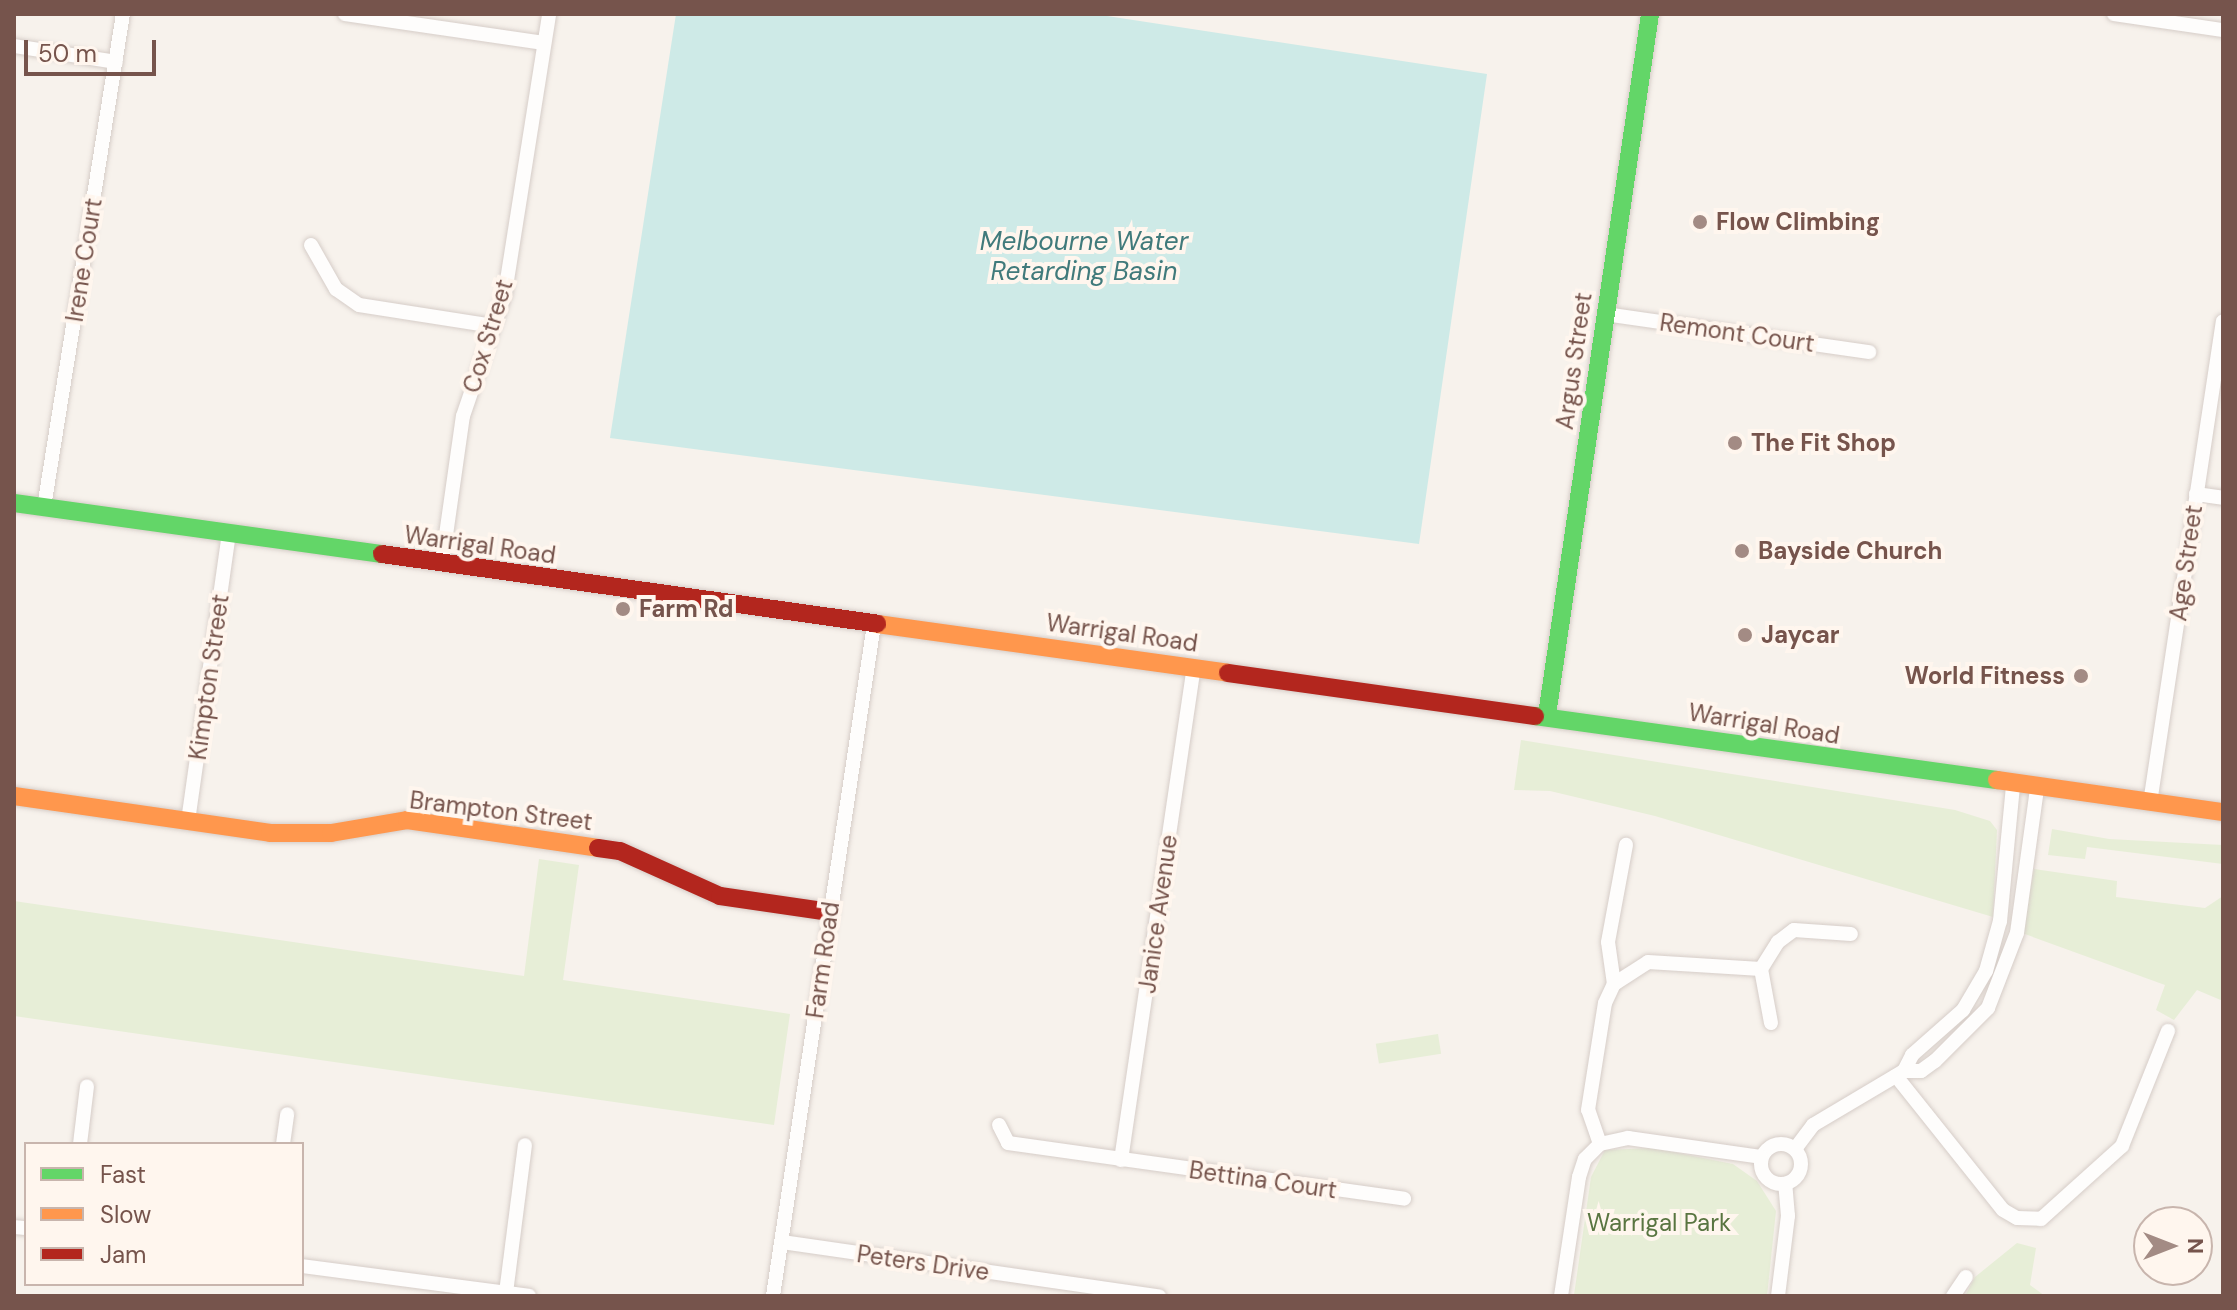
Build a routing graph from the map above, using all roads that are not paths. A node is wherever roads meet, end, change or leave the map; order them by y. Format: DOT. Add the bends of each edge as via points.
graph roads {
  1 [pos="123,14"];
  2 [pos="345,14"];
  3 [pos="549,14"];
  4 [pos="1650,14"];
  5 [pos="2114,14"];
  6 [pos="2223,30"];
  7 [pos="544,43"];
  8 [pos="14,46"];
  9 [pos="116,62"];
  10 [pos="311,245"];
  11 [pos="1605,314"];
  12 [pos="2223,322"];
  13 [pos="493,326"];
  14 [pos="1869,352"];
  15 [pos="2196,494"];
  16 [pos="2223,498"];
  17 [pos="14,503"];
  18 [pos="44,507"];
  19 [pos="229,533"];
  20 [pos="442,563"];
  21 [pos="874,624"];
  22 [pos="1194,667"];
  23 [pos="1547,715"];
  24 [pos="2013,786"];
  25 [pos="2037,789"];
  26 [pos="14,796"];
  27 [pos="2150,803"];
  28 [pos="2223,812"];
  29 [pos="188,821"];
  30 [pos="1626,845"];
  31 [pos="830,912"];
  32 [pos="1851,934"];
  33 [pos="1761,969"];
  34 [pos="1614,984"];
  35 [pos="1771,1023"];
  36 [pos="2168,1031"];
  37 [pos="1900,1073"];
  38 [pos="87,1086"];
  39 [pos="287,1114"];
  40 [pos="999,1125"];
  41 [pos="80,1142"];
  42 [pos="283,1142"];
  43 [pos="1600,1144"];
  44 [pos="525,1145"];
  45 [pos="1795,1149"];
  46 [pos="1761,1157"];
  47 [pos="1121,1160"];
  48 [pos="1785,1184"];
  49 [pos="1404,1199"];
  50 [pos="782,1242"];
  51 [pos="304,1266"];
  52 [pos="1966,1277"];
  53 [pos="1067,1290"];
  54 [pos="506,1293"];
  55 [pos="529,1296"];
  56 [pos="773,1296"];
  57 [pos="1159,1296"];
  58 [pos="1561,1296"];
  59 [pos="1778,1296"];
  60 [pos="1953,1296"];
  1 -- 9 [label="street, Irene Court"];
  2 -- 7 [label="street"];
  3 -- 7 [label="street, Cox Street"];
  4 -- 11 [label="main road, Argus Street"];
  5 -- 6 [label="street"];
  7 -- 13 [label="street, Cox Street" via="505,293"];
  8 -- 9 [label="street"];
  9 -- 18 [label="street, Irene Court"];
  10 -- 13 [label="street" via="336,289 359,305"];
  11 -- 14 [label="street, Remont Court"];
  11 -- 23 [label="main road, Argus Street"];
  12 -- 15 [label="street, Age Street"];
  13 -- 20 [label="street, Cox Street" via="463,416"];
  15 -- 16 [label="street"];
  15 -- 27 [label="street, Age Street"];
  17 -- 18 [label="main road, Warrigal Road"];
  18 -- 19 [label="main road, Warrigal Road"];
  19 -- 20 [label="main road, Warrigal Road"];
  19 -- 29 [label="street, Kimpton Street"];
  20 -- 21 [label="main road, Warrigal Road"];
  21 -- 22 [label="main road, Warrigal Road"];
  21 -- 31 [label="street, Farm Road"];
  22 -- 23 [label="main road, Warrigal Road"];
  22 -- 47 [label="street, Janice Avenue"];
  23 -- 24 [label="main road, Warrigal Road"];
  24 -- 25 [label="main road, Warrigal Road"];
  24 -- 37 [label="street" via="2000,921 1986,971 1963,1010 1912,1055"];
  25 -- 27 [label="main road, Warrigal Road"];
  25 -- 37 [label="street" via="2017,933 2003,980 1979,1019 1950,1049 1921,1071"];
  26 -- 29 [label="main road, Brampton Street"];
  27 -- 28 [label="main road, Warrigal Road"];
  29 -- 31 [label="main road, Brampton Street" via="270,833 331,833 407,820 620,851 720,896"];
  30 -- 34 [label="street" via="1608,942"];
  31 -- 50 [label="street, Farm Road"];
  32 -- 33 [label="street" via="1794,930 1778,942"];
  33 -- 34 [label="street" via="1648,962"];
  33 -- 35 [label="street"];
  34 -- 43 [label="street" via="1605,1003 1588,1110"];
  36 -- 37 [label="street" via="2122,1146 2041,1219 2017,1218 2003,1210"];
  37 -- 45 [label="street" via="1813,1125"];
  38 -- 41 [label="street"];
  39 -- 42 [label="street"];
  40 -- 47 [label="street, Bettina Court" via="1008,1143"];
  43 -- 46 [label="street" via="1628,1138"];
  43 -- 58 [label="street" via="1585,1159 1579,1177"];
  44 -- 54 [label="street"];
  45 -- 46 [label="street" via="1775,1144"];
  45 -- 48 [label="street" via="1800,1169"];
  46 -- 48 [label="street" via="1766,1177"];
  47 -- 49 [label="street, Bettina Court"];
  48 -- 59 [label="street" via="1788,1216"];
  50 -- 53 [label="street, Peters Drive"];
  50 -- 56 [label="street, Farm Road"];
  51 -- 54 [label="street"];
  52 -- 60 [label="street"];
  53 -- 57 [label="street, Peters Drive"];
  54 -- 55 [label="street"];
}
